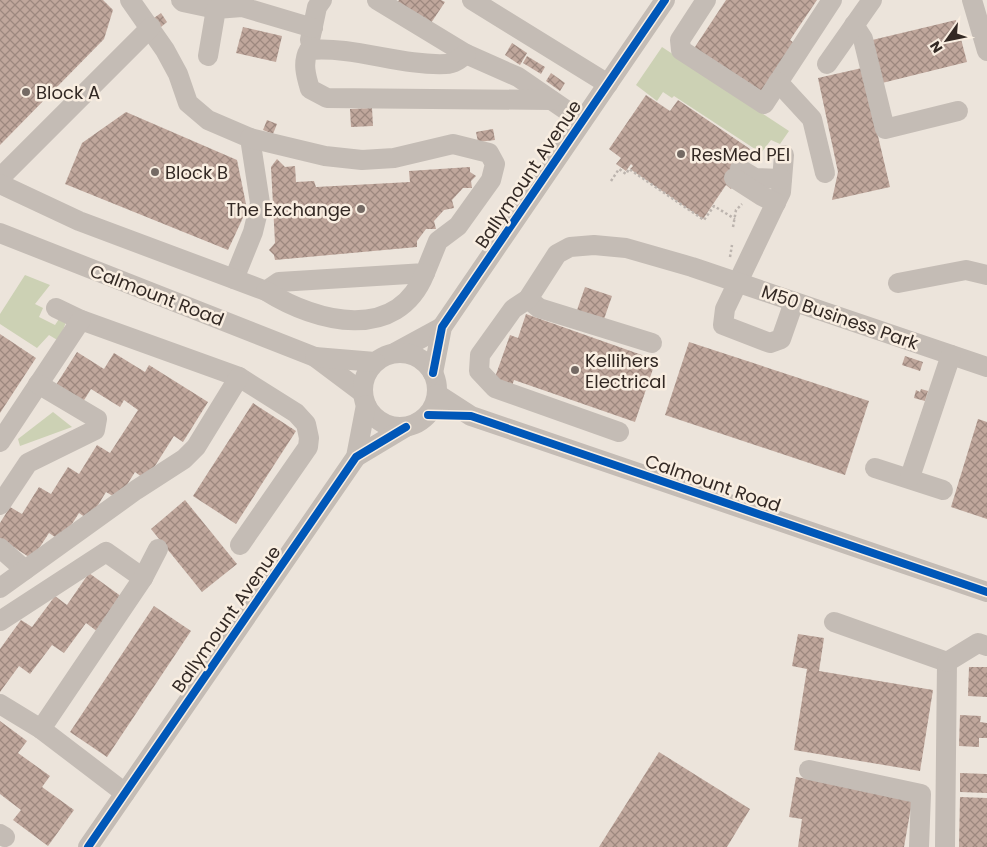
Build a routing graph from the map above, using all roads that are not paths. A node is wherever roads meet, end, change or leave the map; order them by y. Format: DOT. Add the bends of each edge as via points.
graph roads {
  1 [pos="130,0"];
  2 [pos="181,0"];
  3 [pos="377,0"];
  4 [pos="472,0"];
  5 [pos="665,0"];
  6 [pos="706,0"];
  7 [pos="832,0"];
  8 [pos="872,0"];
  9 [pos="972,0"];
  10 [pos="319,2"];
  11 [pos="216,9"];
  12 [pos="854,26"];
  13 [pos="151,27"];
  14 [pos="313,28"];
  15 [pos="309,50"];
  16 [pos="987,51"];
  17 [pos="466,54"];
  18 [pos="208,56"];
  19 [pos="827,64"];
  20 [pos="778,82"];
  21 [pos="608,84"];
  22 [pos="551,100"];
  23 [pos="958,111"];
  24 [pos="582,121"];
  25 [pos="250,138"];
  26 [pos="784,155"];
  27 [pos="825,173"];
  28 [pos="0,178"];
  29 [pos="782,179"];
  30 [pos="0,184"];
  31 [pos="776,203"];
  32 [pos="0,233"];
  33 [pos="425,272"];
  34 [pos="987,275"];
  35 [pos="234,279"];
  36 [pos="738,283"];
  37 [pos="898,283"];
  38 [pos="266,291"];
  39 [pos="528,298"];
  40 [pos="794,302"];
  41 [pos="56,308"];
  42 [pos="81,320"];
  43 [pos="442,327"];
  44 [pos="652,343"];
  45 [pos="396,352"];
  46 [pos="951,355"];
  47 [pos="315,357"];
  48 [pos="375,362"];
  49 [pos="987,368"];
  50 [pos="433,373"];
  51 [pos="239,377"];
  52 [pos="38,384"];
  53 [pos="437,394"];
  54 [pos="364,399"];
  55 [pos="428,414"];
  56 [pos="471,416"];
  57 [pos="406,427"];
  58 [pos="619,432"];
  59 [pos="0,442"];
  60 [pos="356,457"];
  61 [pos="875,468"];
  62 [pos="910,477"];
  63 [pos="944,490"];
  64 [pos="0,505"];
  65 [pos="240,545"];
  66 [pos="0,548"];
  67 [pos="158,549"];
  68 [pos="26,570"];
  69 [pos="143,578"];
  70 [pos="0,588"];
  71 [pos="987,592"];
  72 [pos="0,621"];
  73 [pos="834,622"];
  74 [pos="987,646"];
  75 [pos="947,662"];
  76 [pos="0,704"];
  77 [pos="42,729"];
  78 [pos="809,770"];
  79 [pos="125,793"];
  80 [pos="88,847"];
  81 [pos="919,847"];
  82 [pos="945,847"];
  1 -- 13 [label="street"];
  2 -- 11 [label="street"];
  3 -- 17 [label="street"];
  4 -- 21 [label="street"];
  5 -- 21 [label="street, Ballymount Avenue"];
  6 -- 20 [label="street" via="680,40 681,50 764,104"];
  7 -- 20 [label="street"];
  8 -- 12 [label="street"];
  9 -- 16 [label="street"];
  10 -- 14 [label="street"];
  11 -- 14 [label="street" via="242,7"];
  11 -- 18 [label="street"];
  12 -- 19 [label="street"];
  12 -- 23 [label="street" via="863,39 885,128"];
  13 -- 25 [label="street" via="178,74 188,103 208,120"];
  13 -- 28 [label="street"];
  14 -- 15 [label="street"];
  15 -- 17 [label="street" via="326,48 448,64"];
  15 -- 22 [label="street" via="305,56 310,89 327,98"];
  17 -- 22 [label="street" via="518,77"];
  20 -- 27 [label="street" via="812,119"];
  21 -- 24 [label="street, Ballymount Avenue"];
  22 -- 24 [label="street"];
  24 -- 43 [label="street, Ballymount Avenue"];
  25 -- 33 [label="street" via="325,156 362,160 394,158 453,144 489,152 495,164 491,180 458,226 438,241"];
  25 -- 35 [label="street" via="260,203"];
  26 -- 29 [label="street"];
  29 -- 31 [label="street"];
  29 -- 31 [label="street" via="755,178 737,173 762,196"];
  30 -- 35 [label="street" via="79,221"];
  31 -- 36 [label="street"];
  32 -- 47 [label="street, Calmount Road"];
  33 -- 38 [label="street" via="279,282"];
  33 -- 38 [label="street" via="418,289 398,309 372,319 338,321 308,312"];
  34 -- 37 [label="street" via="966,270"];
  35 -- 38 [label="street"];
  36 -- 39 [label="street, M50 Business Park" via="626,248 570,247 557,254"];
  36 -- 40 [label="street, M50 Business Park"];
  36 -- 40 [label="street" via="725,308 723,325 770,343 781,339"];
  39 -- 44 [label="street" via="539,308"];
  39 -- 58 [label="street, M50 Business Park" via="513,309 480,355 479,371 495,388"];
  40 -- 46 [label="street, M50 Business Park"];
  41 -- 42 [label="street"];
  42 -- 51 [label="street"];
  42 -- 52 [label="street"];
  43 -- 45 [label="street, Ballymount Avenue"];
  43 -- 50 [label="street, Ballymount Avenue"];
  45 -- 48 [label="street"];
  45 -- 50 [label="street" via="418,357"];
  46 -- 49 [label="street, M50 Business Park"];
  46 -- 62 [label="street"];
  47 -- 48 [label="street, Calmount Road"];
  47 -- 54 [label="street, Calmount Road"];
  48 -- 54 [label="street" via="363,382"];
  50 -- 53 [label="street"];
  51 -- 65 [label="street" via="296,413 306,424 309,438 308,447"];
  51 -- 68 [label="street" via="196,447 184,459"];
  52 -- 59 [label="street"];
  52 -- 64 [label="street" via="97,419 95,430 28,463"];
  53 -- 55 [label="street"];
  53 -- 56 [label="street, Calmount Road"];
  54 -- 57 [label="street" via="382,423"];
  54 -- 60 [label="street, Ballymount Avenue"];
  55 -- 56 [label="street, Calmount Road"];
  55 -- 57 [label="street"];
  56 -- 71 [label="street, Calmount Road"];
  57 -- 60 [label="street, Ballymount Avenue"];
  60 -- 79 [label="street, Ballymount Avenue"];
  61 -- 62 [label="street"];
  62 -- 63 [label="street"];
  66 -- 68 [label="street"];
  67 -- 69 [label="street"];
  68 -- 70 [label="street"];
  69 -- 72 [label="street" via="106,552"];
  69 -- 77 [label="street"];
  73 -- 75 [label="street"];
  74 -- 75 [label="street" via="978,643"];
  75 -- 82 [label="street"];
  76 -- 77 [label="street"];
  77 -- 79 [label="street"];
  78 -- 81 [label="street" via="921,794"];
  79 -- 80 [label="street, Ballymount Avenue"];
}
